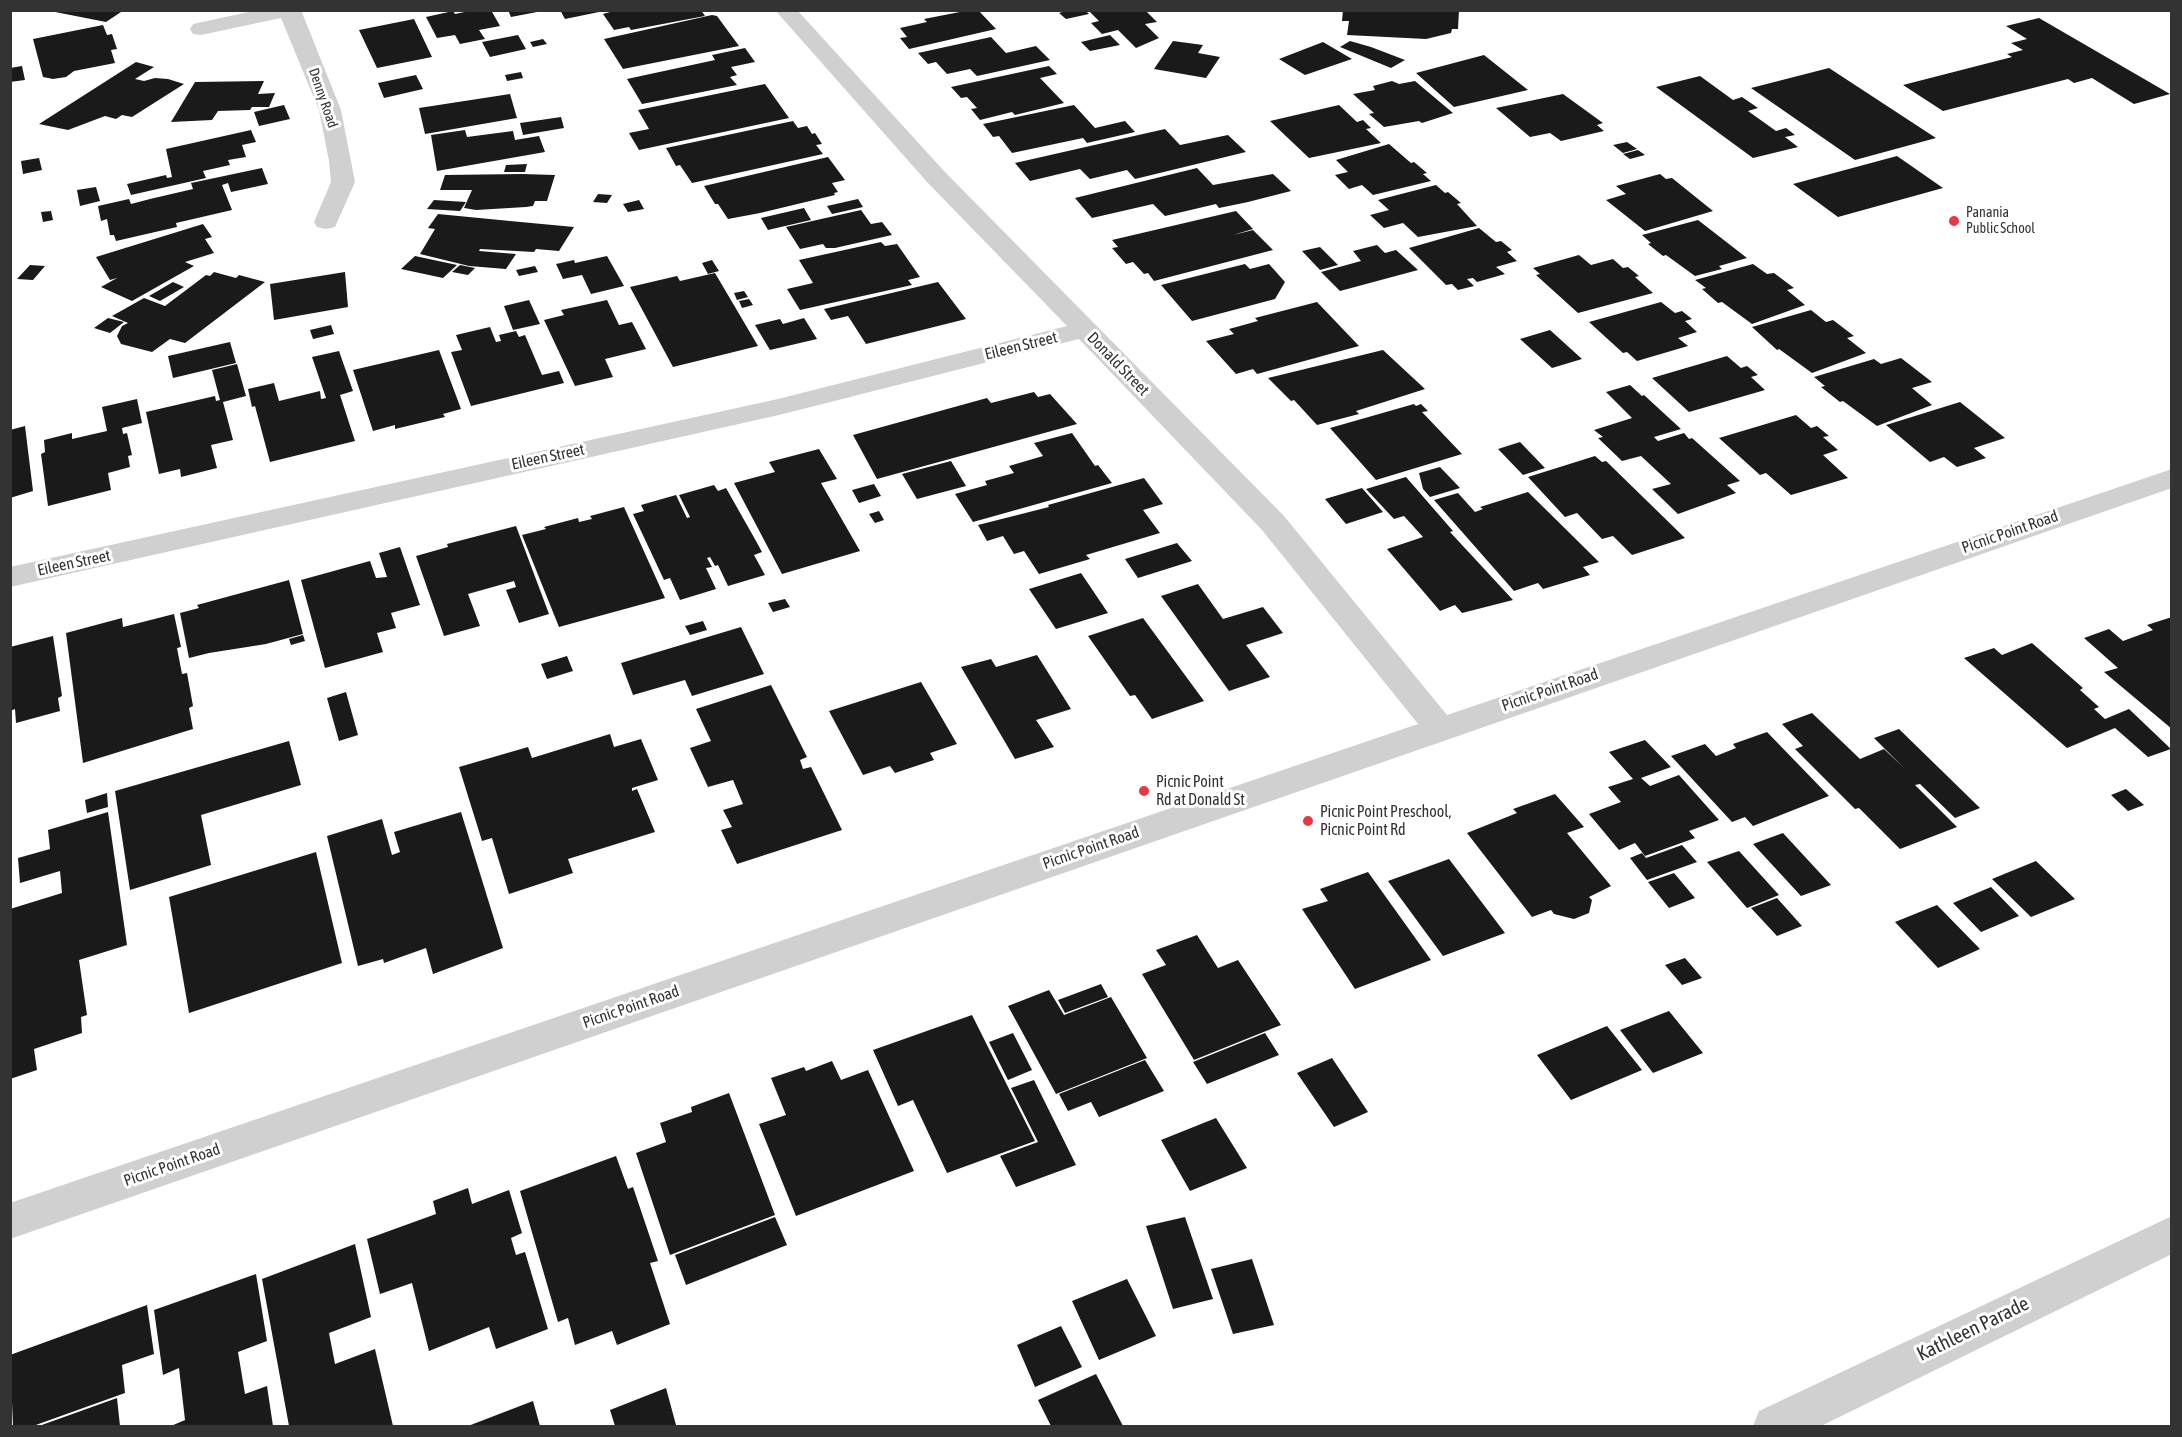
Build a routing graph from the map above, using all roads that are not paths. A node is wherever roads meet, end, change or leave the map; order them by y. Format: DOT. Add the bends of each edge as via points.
graph roads {
  1 [pos="785,10"];
  2 [pos="290,11"];
  3 [pos="201,29"];
  4 [pos="326,222"];
  5 [pos="1084,330"];
  6 [pos="2172,478"];
  7 [pos="10,577"];
  8 [pos="1439,728"];
  9 [pos="10,1221"];
  10 [pos="2172,1234"];
  11 [pos="1775,1426"];
  1 -- 5 [label="street, Donald Street" via="936,177"];
  2 -- 3 [label="street, Denny Road"];
  2 -- 4 [label="street, Denny Road" via="330,110 341,161 343,182"];
  5 -- 7 [label="street, Eileen Street" via="779,407"];
  5 -- 8 [label="street, Donald Street" via="1273,524"];
  6 -- 8 [label="street, Picnic Point Road"];
  8 -- 9 [label="street, Picnic Point Road"];
  10 -- 11 [label="street, Kathleen Parade"];
}
